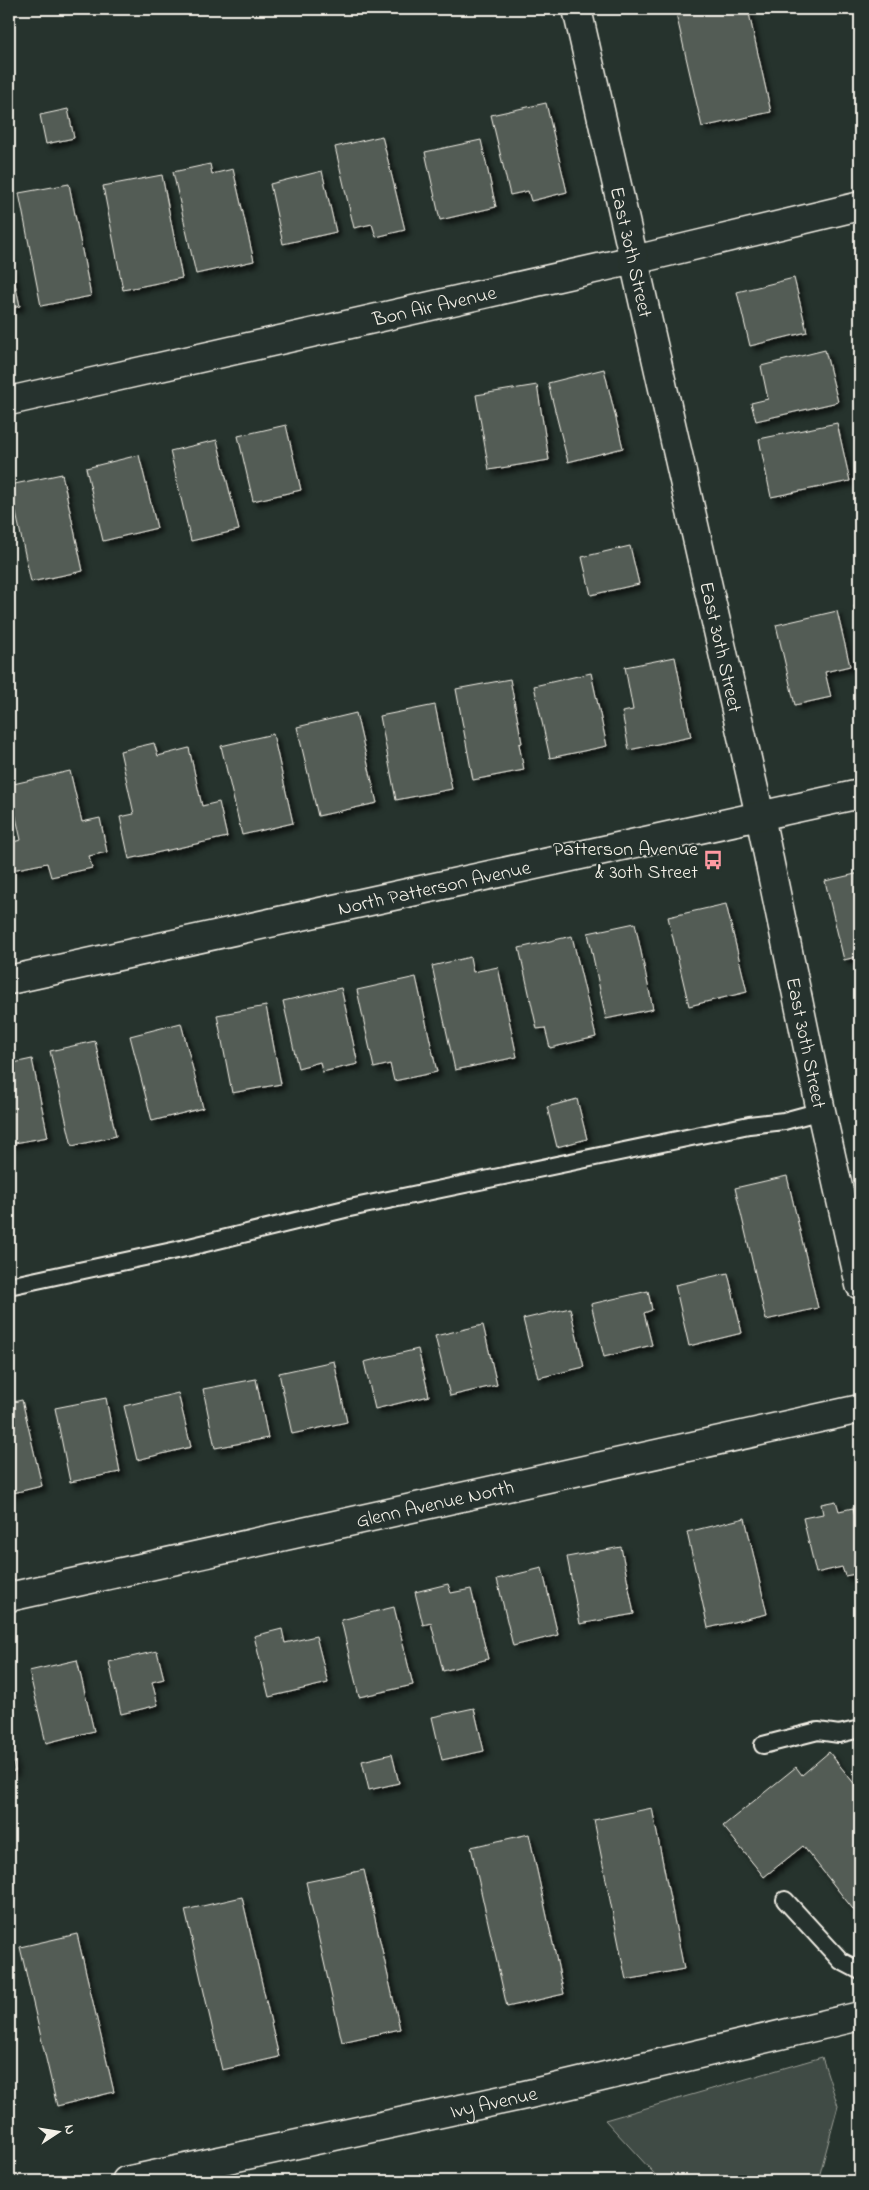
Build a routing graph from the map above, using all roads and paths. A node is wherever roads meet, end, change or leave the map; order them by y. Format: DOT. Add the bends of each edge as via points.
graph roads {
  1 [pos="576,9"];
  2 [pos="860,206"];
  3 [pos="634,260"];
  4 [pos="9,401"];
  5 [pos="860,794"];
  6 [pos="760,816"];
  7 [pos="9,980"];
  8 [pos="821,1111"];
  9 [pos="860,1285"];
  10 [pos="9,1286"];
  11 [pos="860,1409"];
  12 [pos="9,1597"];
  13 [pos="860,1729"];
  14 [pos="763,1745"];
  15 [pos="785,1900"];
  16 [pos="860,1971"];
  17 [pos="860,2016"];
  18 [pos="126,2181"];
  1 -- 3 [label="street, East 30th Street"];
  2 -- 3 [label="street, Bon Air Avenue"];
  3 -- 4 [label="street, Bon Air Avenue"];
  3 -- 6 [label="street, East 30th Street"];
  5 -- 6 [label="street, North Patterson Avenue"];
  6 -- 7 [label="street, North Patterson Avenue"];
  6 -- 8 [label="street, East 30th Street"];
  8 -- 9 [label="street, East 30th Street"];
  8 -- 10 [label="lane" via="784,1122 749,1125 345,1210"];
  11 -- 12 [label="street, Glenn Avenue North"];
  13 -- 14 [label="lane" via="839,1734 818,1731"];
  15 -- 16 [label="lane" via="840,1961"];
  17 -- 18 [label="street, Ivy Avenue" via="525,2096"];
}
